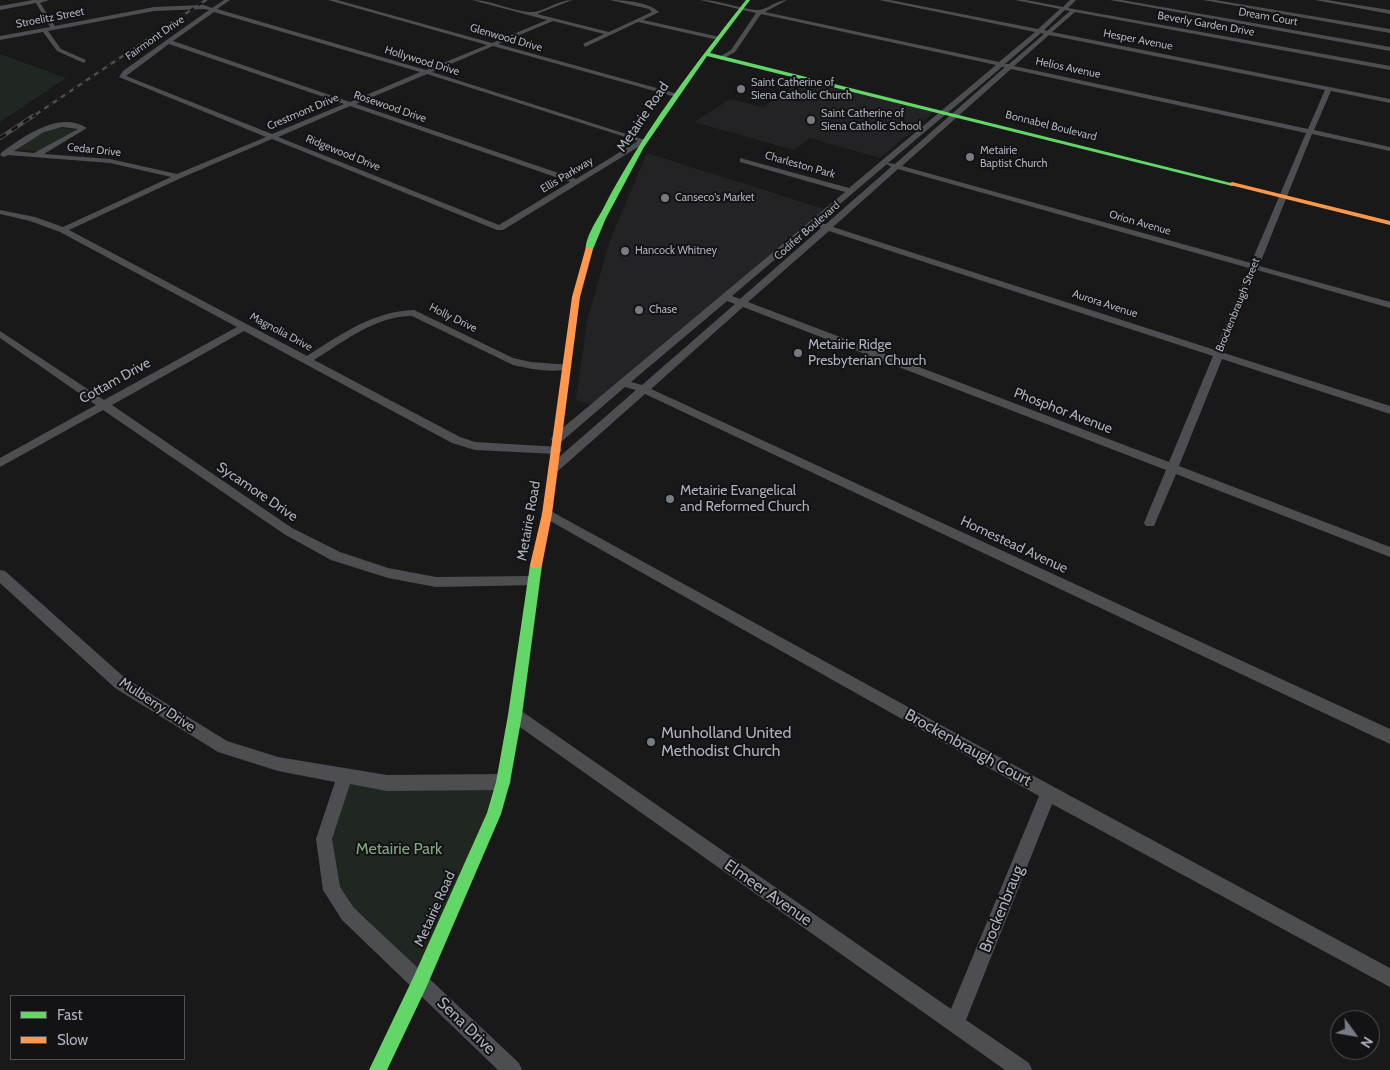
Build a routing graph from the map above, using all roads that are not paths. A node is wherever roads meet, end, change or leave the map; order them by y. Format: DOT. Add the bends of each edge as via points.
graph roads {
  1 [pos="46,0"];
  2 [pos="186,0"];
  3 [pos="227,0"];
  4 [pos="331,0"];
  5 [pos="475,0"];
  6 [pos="569,0"];
  7 [pos="613,0"];
  8 [pos="702,0"];
  9 [pos="784,0"];
  10 [pos="882,0"];
  11 [pos="1018,0"];
  12 [pos="1073,0"];
  13 [pos="1113,0"];
  14 [pos="1206,0"];
  15 [pos="1318,0"];
  16 [pos="36,1"];
  17 [pos="745,4"];
  18 [pos="176,6"];
  19 [pos="192,7"];
  20 [pos="0,8"];
  21 [pos="1064,8"];
  22 [pos="215,9"];
  23 [pos="1074,10"];
  24 [pos="760,12"];
  25 [pos="1390,12"];
  26 [pos="533,14"];
  27 [pos="553,19"];
  28 [pos="639,21"];
  29 [pos="54,28"];
  30 [pos="45,30"];
  31 [pos="1040,31"];
  32 [pos="1390,31"];
  33 [pos="1050,33"];
  34 [pos="610,34"];
  35 [pos="0,38"];
  36 [pos="167,41"];
  37 [pos="493,44"];
  38 [pos="585,45"];
  39 [pos="712,46"];
  40 [pos="1390,49"];
  41 [pos="733,51"];
  42 [pos="721,58"];
  43 [pos="84,61"];
  44 [pos="1000,64"];
  45 [pos="1012,66"];
  46 [pos="1390,68"];
  47 [pos="426,72"];
  48 [pos="122,77"];
  49 [pos="1328,88"];
  50 [pos="676,95"];
  51 [pos="1390,101"];
  52 [pos="350,104"];
  53 [pos="966,107"];
  54 [pos="954,110"];
  55 [pos="943,112"];
  56 [pos="1310,132"];
  57 [pos="270,137"];
  58 [pos="644,141"];
  59 [pos="1390,149"];
  60 [pos="3,155"];
  61 [pos="36,156"];
  62 [pos="743,160"];
  63 [pos="883,163"];
  64 [pos="897,167"];
  65 [pos="178,176"];
  66 [pos="577,182"];
  67 [pos="1288,190"];
  68 [pos="850,191"];
  69 [pos="0,212"];
  70 [pos="813,223"];
  71 [pos="1390,223"];
  72 [pos="828,227"];
  73 [pos="500,228"];
  74 [pos="63,230"];
  75 [pos="1254,267"];
  76 [pos="726,297"];
  77 [pos="741,303"];
  78 [pos="1390,305"];
  79 [pos="245,326"];
  80 [pos="0,334"];
  81 [pos="1218,354"];
  82 [pos="307,360"];
  83 [pos="566,367"];
  84 [pos="624,383"];
  85 [pos="643,389"];
  86 [pos="103,405"];
  87 [pos="1390,410"];
  88 [pos="556,445"];
  89 [pos="0,463"];
  90 [pos="554,468"];
  91 [pos="1171,468"];
  92 [pos="547,514"];
  93 [pos="1150,523"];
  94 [pos="1390,552"];
  95 [pos="0,575"];
  96 [pos="533,581"];
  97 [pos="515,715"];
  98 [pos="1390,737"];
  99 [pos="345,776"];
  100 [pos="502,782"];
  101 [pos="1048,793"];
  102 [pos="1390,978"];
  103 [pos="420,982"];
  104 [pos="955,1024"];
  105 [pos="378,1070"];
  106 [pos="512,1070"];
  107 [pos="1022,1070"];
  1 -- 16 [label="street"];
  2 -- 18 [label="street"];
  3 -- 22 [label="street, Fairmont Drive"];
  4 -- 37 [label="street, Glenwood Drive"];
  5 -- 26 [label="street"];
  6 -- 26 [label="street"];
  7 -- 28 [label="street" via="656,11"];
  8 -- 17 [label="street, Helios Avenue"];
  9 -- 24 [label="street"];
  10 -- 31 [label="street, Hesper Avenue"];
  11 -- 21 [label="street, Beverly Garden Drive"];
  12 -- 21 [label="street, Codifer Boulevard"];
  13 -- 40 [label="street, Dream Court"];
  14 -- 32 [label="street"];
  15 -- 25 [label="street"];
  16 -- 20 [label="street"];
  16 -- 29 [label="street"];
  17 -- 24 [label="street, Helios Avenue"];
  17 -- 39 [label="main road, Metairie Road"];
  18 -- 19 [label="street, Stroelitz Street"];
  18 -- 29 [label="street, Stroelitz Street" via="152,6"];
  19 -- 22 [label="street, Hollywood Drive"];
  21 -- 23 [label="street, Beverly Garden Drive"];
  21 -- 31 [label="street, Codifer Boulevard"];
  22 -- 36 [label="street, Fairmont Drive"];
  22 -- 47 [label="street, Hollywood Drive"];
  23 -- 33 [label="street"];
  23 -- 46 [label="street, Beverly Garden Drive"];
  24 -- 41 [label="street"];
  24 -- 44 [label="street, Helios Avenue"];
  26 -- 27 [label="street"];
  27 -- 34 [label="street"];
  27 -- 37 [label="street, Crestmont Drive"];
  28 -- 34 [label="street"];
  28 -- 39 [label="street"];
  29 -- 30 [label="street, Stroelitz Street"];
  30 -- 35 [label="street, Stroelitz Street"];
  30 -- 43 [label="street" via="59,50"];
  31 -- 33 [label="street, Hesper Avenue"];
  31 -- 44 [label="street, Codifer Boulevard"];
  33 -- 45 [label="street"];
  33 -- 49 [label="street, Hesper Avenue"];
  34 -- 38 [label="street"];
  36 -- 48 [label="street, Fairmont Drive" via="124,72"];
  36 -- 52 [label="street, Rosewood Drive"];
  37 -- 47 [label="street, Crestmont Drive"];
  37 -- 50 [label="street, Glenwood Drive"];
  39 -- 41 [label="main road, Bonnabel Boulevard"];
  39 -- 42 [label="main road, Bonnabel Boulevard"];
  39 -- 50 [label="main road, Metairie Road"];
  41 -- 42 [label="street"];
  41 -- 54 [label="main road, Bonnabel Boulevard"];
  42 -- 55 [label="main road, Bonnabel Boulevard"];
  44 -- 45 [label="street, Helios Avenue"];
  44 -- 54 [label="street, Codifer Boulevard"];
  45 -- 53 [label="street"];
  45 -- 56 [label="street, Helios Avenue"];
  47 -- 52 [label="street, Crestmont Drive"];
  47 -- 58 [label="street, Hollywood Drive"];
  48 -- 57 [label="street, Ridgewood Drive"];
  49 -- 51 [label="street, Hesper Avenue"];
  49 -- 56 [label="street, Brockenbraugh Street"];
  50 -- 58 [label="main road, Metairie Road"];
  52 -- 57 [label="street, Crestmont Drive"];
  52 -- 66 [label="street, Rosewood Drive"];
  53 -- 54 [label="main road, Bonnabel Boulevard"];
  53 -- 67 [label="main road, Bonnabel Boulevard"];
  54 -- 55 [label="main road, Bonnabel Boulevard"];
  54 -- 64 [label="street, Codifer Boulevard"];
  54 -- 67 [label="main road, Bonnabel Boulevard"];
  55 -- 63 [label="street, Codifer Boulevard"];
  56 -- 59 [label="street, Helios Avenue"];
  56 -- 67 [label="street, Brockenbraugh Street"];
  57 -- 65 [label="street, Crestmont Drive"];
  57 -- 73 [label="street, Ridgewood Drive"];
  58 -- 66 [label="street, Ellis Parkway"];
  58 -- 83 [label="main road, Metairie Road" via="593,236 576,296"];
  60 -- 61 [label="street, Cedar Drive"];
  60 -- 61 [label="street" via="42,129 57,125 84,128"];
  61 -- 65 [label="street, Cedar Drive" via="110,161"];
  62 -- 68 [label="street, Charleston Park"];
  63 -- 64 [label="street, Orion Avenue"];
  63 -- 68 [label="street, Codifer Boulevard"];
  64 -- 72 [label="street, Codifer Boulevard"];
  64 -- 75 [label="street, Orion Avenue"];
  65 -- 74 [label="street, Crestmont Drive"];
  66 -- 73 [label="street, Ellis Parkway"];
  67 -- 71 [label="main road, Bonnabel Boulevard"];
  67 -- 75 [label="street, Brockenbraugh Street"];
  68 -- 70 [label="street, Codifer Boulevard"];
  69 -- 74 [label="street, Magnolia Drive"];
  70 -- 72 [label="street, Aurora Avenue"];
  70 -- 76 [label="street, Codifer Boulevard"];
  72 -- 77 [label="street, Codifer Boulevard"];
  72 -- 81 [label="street, Aurora Avenue"];
  74 -- 79 [label="street, Magnolia Drive"];
  75 -- 78 [label="street, Orion Avenue"];
  75 -- 81 [label="street, Brockenbraugh Street"];
  76 -- 77 [label="street, Phosphor Avenue"];
  76 -- 84 [label="street, Codifer Boulevard"];
  77 -- 85 [label="street, Codifer Boulevard"];
  77 -- 91 [label="street, Phosphor Avenue"];
  79 -- 82 [label="street, Magnolia Drive"];
  79 -- 86 [label="street, Cottam Drive"];
  80 -- 86 [label="street, Sycamore Drive"];
  81 -- 87 [label="street, Aurora Avenue"];
  81 -- 91 [label="street, Brockenbraugh Street"];
  82 -- 83 [label="street, Holly Drive" via="372,322 401,312 414,313 524,365"];
  82 -- 88 [label="street, Magnolia Drive" via="456,440 475,446"];
  83 -- 88 [label="main road, Metairie Road"];
  84 -- 85 [label="street, Homestead Avenue"];
  84 -- 88 [label="street, Codifer Boulevard"];
  85 -- 90 [label="street, Codifer Boulevard"];
  85 -- 98 [label="street, Homestead Avenue"];
  86 -- 89 [label="street, Cottam Drive"];
  86 -- 96 [label="street, Sycamore Drive" via="288,531 336,556 388,573 436,582"];
  88 -- 90 [label="main road, Metairie Road"];
  90 -- 92 [label="main road, Metairie Road"];
  91 -- 93 [label="street, Brockenbraugh Street"];
  91 -- 94 [label="street, Phosphor Avenue"];
  92 -- 96 [label="main road, Metairie Road"];
  92 -- 101 [label="street, Brockenbraugh Court"];
  95 -- 99 [label="street, Mulberry Drive" via="120,683 223,747 278,764"];
  96 -- 97 [label="main road, Metairie Road"];
  97 -- 100 [label="main road, Metairie Road"];
  97 -- 104 [label="street, Elmeer Avenue"];
  99 -- 100 [label="street, Mulberry Drive" via="387,784"];
  99 -- 103 [label="street" via="324,839 332,890 348,914"];
  100 -- 103 [label="main road, Metairie Road" via="494,814"];
  101 -- 102 [label="street, Brockenbraugh Court"];
  101 -- 104 [label="street, Brockenbraug"];
  103 -- 105 [label="main road, Metairie Road"];
  103 -- 106 [label="street, Sena Drive"];
  104 -- 107 [label="street, Elmeer Avenue"];
}
